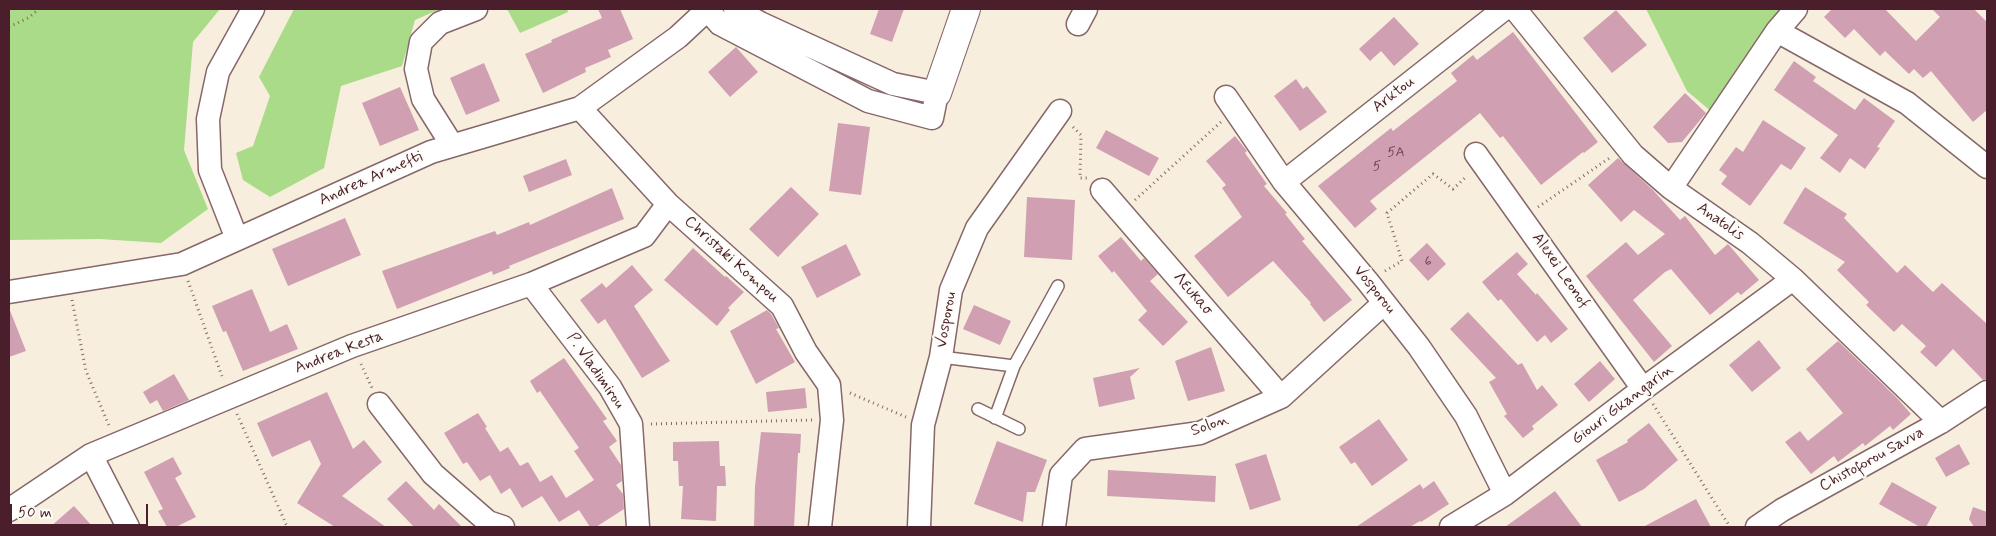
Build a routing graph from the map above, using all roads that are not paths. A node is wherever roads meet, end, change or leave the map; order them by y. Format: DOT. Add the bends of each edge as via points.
graph roads {
  1 [pos="253,9"];
  2 [pos="476,9"];
  3 [pos="707,9"];
  4 [pos="735,9"];
  5 [pos="966,9"];
  6 [pos="1504,9"];
  7 [pos="1515,9"];
  8 [pos="1796,9"];
  9 [pos="1776,31"];
  10 [pos="1230,104"];
  11 [pos="935,105"];
  12 [pos="580,108"];
  13 [pos="1060,111"];
  14 [pos="452,145"];
  15 [pos="1479,158"];
  16 [pos="1987,167"];
  17 [pos="1284,182"];
  18 [pos="1671,188"];
  19 [pos="1102,190"];
  20 [pos="668,204"];
  21 [pos="237,239"];
  22 [pos="1793,279"];
  23 [pos="531,284"];
  24 [pos="1058,286"];
  25 [pos="9,292"];
  26 [pos="1384,303"];
  27 [pos="941,357"];
  28 [pos="1014,366"];
  29 [pos="1643,389"];
  30 [pos="1987,392"];
  31 [pos="1281,397"];
  32 [pos="379,404"];
  33 [pos="978,409"];
  34 [pos="995,418"];
  35 [pos="1941,422"];
  36 [pos="1019,429"];
  37 [pos="91,455"];
  38 [pos="1505,494"];
  39 [pos="9,510"];
  40 [pos="128,527"];
  41 [pos="503,527"];
  42 [pos="638,527"];
  43 [pos="820,527"];
  44 [pos="919,527"];
  45 [pos="1054,527"];
  46 [pos="1452,527"];
  47 [pos="1757,527"];
  1 -- 21 [label="street" via="218,72 208,118 210,170"];
  2 -- 14 [label="street" via="440,23 421,42 416,69 423,99"];
  3 -- 11 [label="street" via="720,24 868,101"];
  3 -- 12 [label="street, Andrea Armefti" via="678,37"];
  4 -- 11 [label="street"];
  5 -- 11 [label="street"];
  6 -- 17 [label="street, Arktou"];
  7 -- 18 [label="street, Anatolis" via="1633,155"];
  8 -- 9 [label="street"];
  9 -- 16 [label="street" via="1907,103"];
  9 -- 18 [label="street"];
  10 -- 17 [label="street, Vosporou"];
  12 -- 14 [label="street, Andrea Armefti"];
  12 -- 20 [label="street, Christaki Kompou"];
  13 -- 27 [label="street, Vosporou" via="977,228 951,290"];
  14 -- 21 [label="street, Andrea Armefti"];
  15 -- 29 [label="street, Alexei Leonof"];
  17 -- 26 [label="street, Vosporou"];
  18 -- 22 [label="street, Anatolis" via="1750,243"];
  19 -- 31 [label="street, Λευκασ"];
  20 -- 23 [label="street, Andrea Kesta" via="644,236"];
  20 -- 43 [label="street, Christaki Kompou" via="782,306 806,352 829,385 832,420"];
  21 -- 25 [label="street, Andrea Armefti" via="182,264"];
  22 -- 29 [label="street, Giouri Gkangarin"];
  22 -- 35 [label="street, Anatolis"];
  23 -- 37 [label="street, Andrea Kesta" via="352,346"];
  23 -- 42 [label="street, P. Vladimirou" via="610,387 631,424"];
  24 -- 28 [label="lane"];
  26 -- 31 [label="street, Solon"];
  26 -- 38 [label="street, Vosporou" via="1466,416"];
  27 -- 28 [label="lane"];
  27 -- 44 [label="street, Vosporou" via="923,425"];
  28 -- 34 [label="lane"];
  29 -- 38 [label="street, Giouri Gkangarin"];
  30 -- 35 [label="street, Chistoforou Savva"];
  31 -- 45 [label="street, Solon" via="1200,433 1085,449 1061,475"];
  32 -- 41 [label="street" via="432,474 488,522"];
  33 -- 34 [label="lane"];
  34 -- 36 [label="lane"];
  35 -- 47 [label="street, Chistoforou Savva"];
  37 -- 39 [label="street, Andrea Kesta"];
  37 -- 40 [label="street"];
  38 -- 46 [label="street, Giouri Gkangarin"];
}
